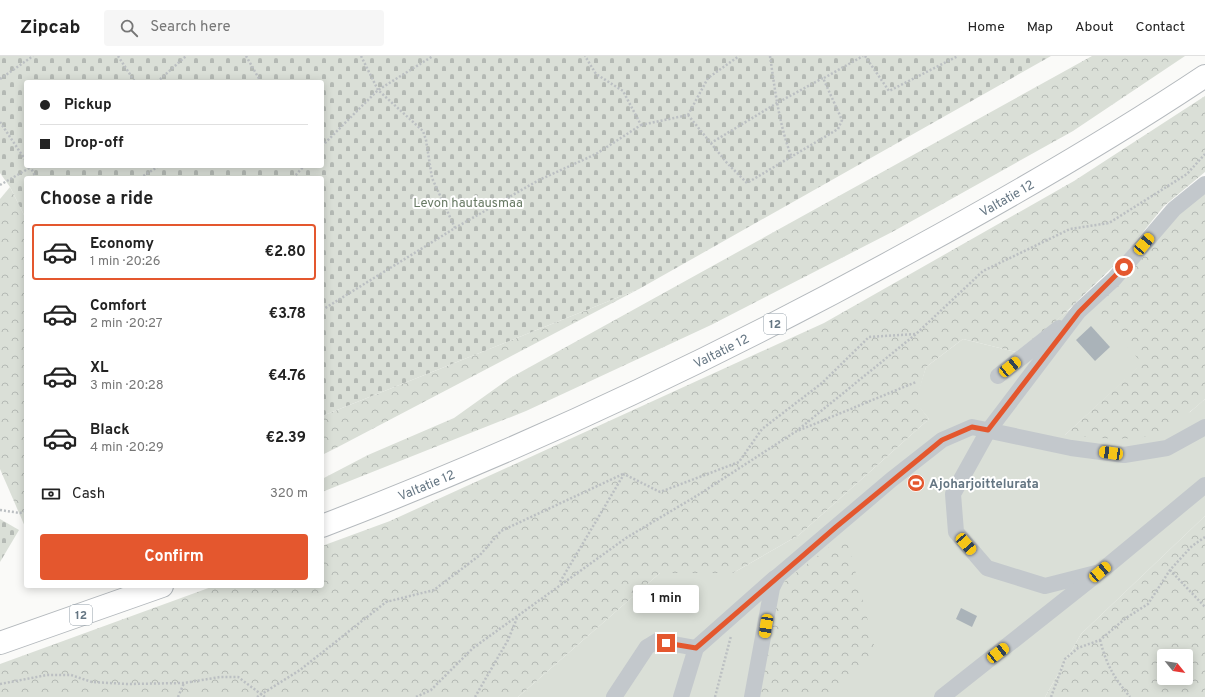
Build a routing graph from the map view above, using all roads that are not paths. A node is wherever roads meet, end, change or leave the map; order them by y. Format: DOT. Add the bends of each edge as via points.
graph roads {
  1 [pos="1205,76"];
  2 [pos="1205,184"];
  3 [pos="1079,312"];
  4 [pos="998,376"];
  5 [pos="1205,427"];
  6 [pos="988,430"];
  7 [pos="1205,485"];
  8 [pos="324,525"];
  9 [pos="1100,572"];
  10 [pos="778,576"];
  11 [pos="156,588"];
  12 [pos="0,643"];
  13 [pos="696,648"];
  14 [pos="614,697"];
  15 [pos="681,697"];
  16 [pos="752,697"];
  17 [pos="942,697"];
  1 -- 8 [label="highway, Valtatie 12 / 12" via="1067,163 815,304 588,414 466,468"];
  2 -- 3 [label="lane" via="1174,209 1114,279"];
  3 -- 4 [label="lane"];
  3 -- 6 [label="lane"];
  5 -- 6 [label="lane" via="1166,448 1124,455 1071,448"];
  6 -- 9 [label="lane" via="953,494 956,532 987,568 1045,586"];
  6 -- 10 [label="lane" via="972,427 942,440"];
  7 -- 9 [label="lane"];
  9 -- 17 [label="lane"];
  10 -- 13 [label="lane"];
  10 -- 16 [label="lane" via="772,588"];
  11 -- 12 [label="highway, 12"];
  13 -- 14 [label="lane" via="657,641 647,647"];
  13 -- 15 [label="lane"];
}
